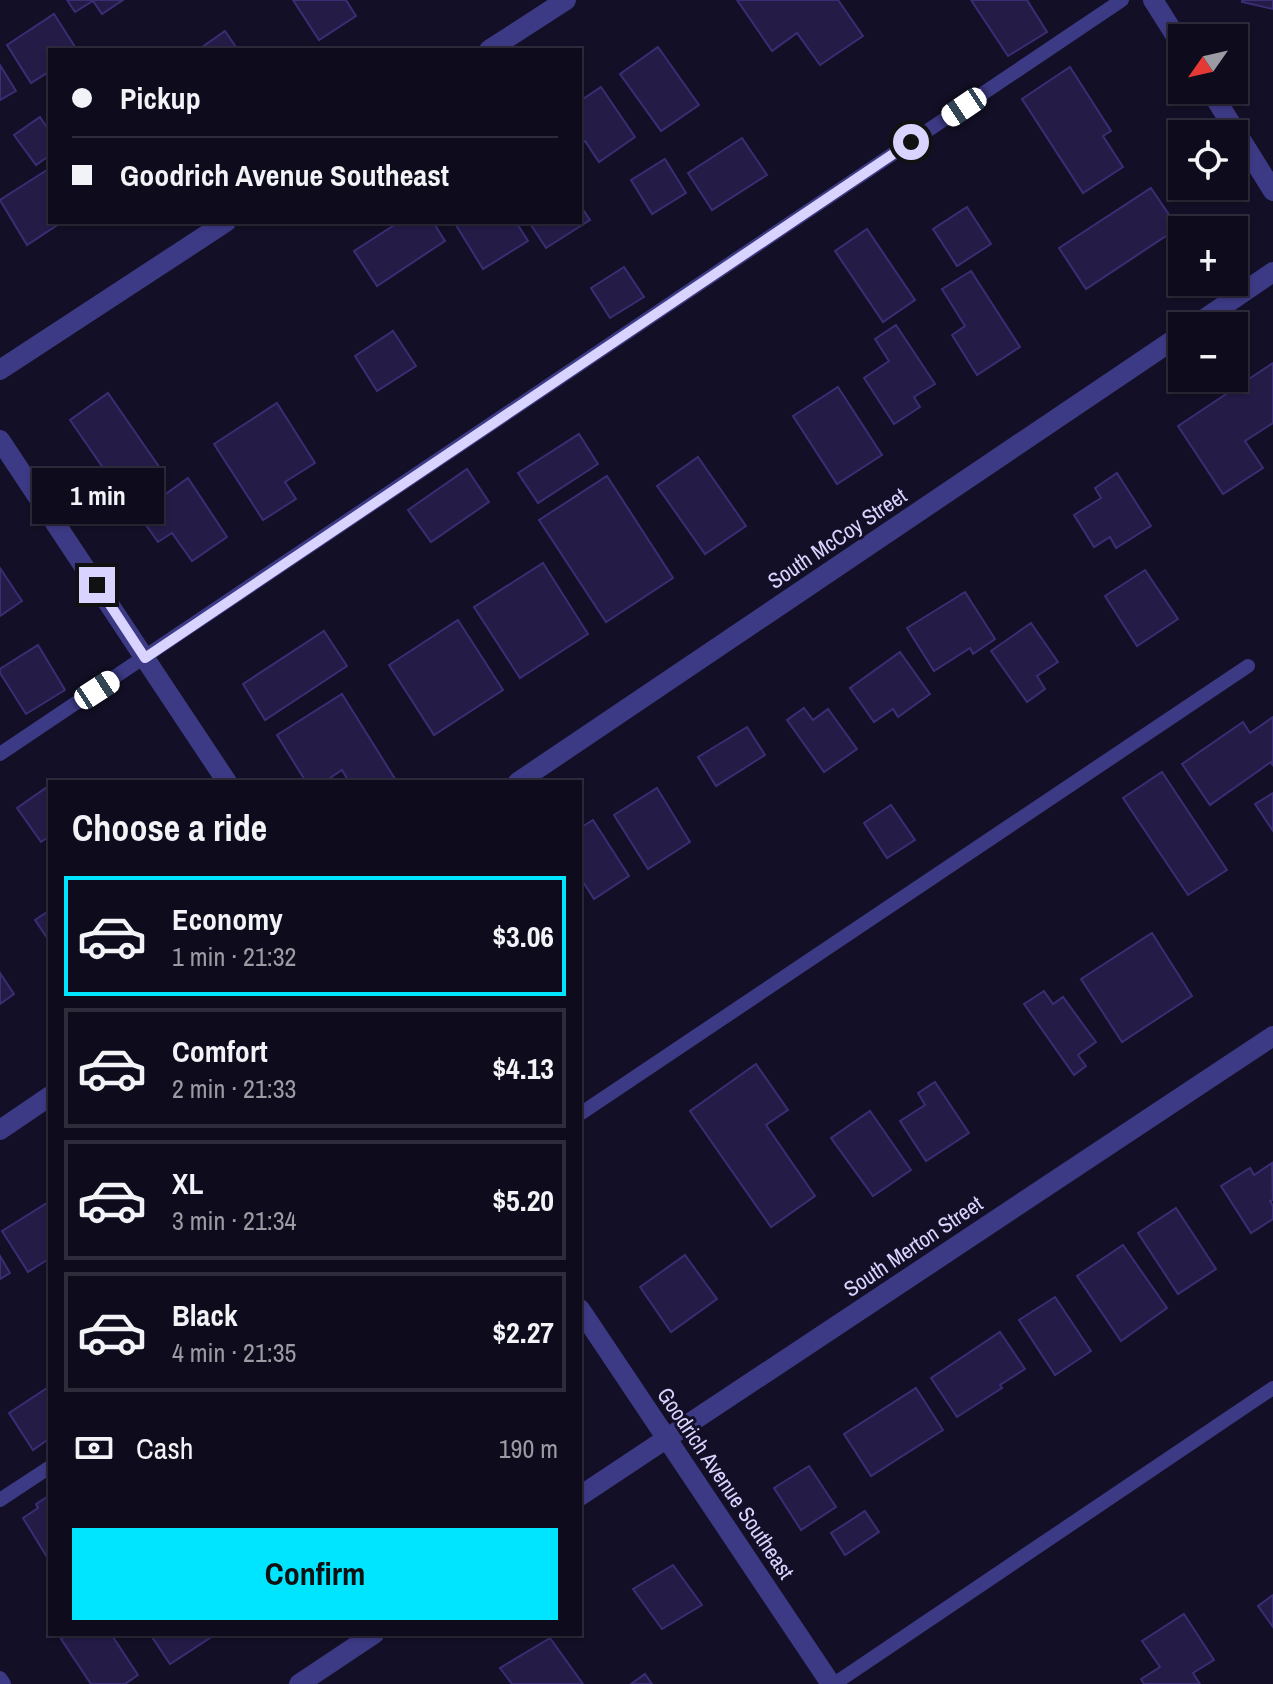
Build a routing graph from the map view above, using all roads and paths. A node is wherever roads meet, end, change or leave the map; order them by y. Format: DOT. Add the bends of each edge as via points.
graph roads {
  1 [pos="566,0"];
  2 [pos="1122,0"];
  3 [pos="1153,0"];
  4 [pos="1168,24"];
  5 [pos="492,48"];
  6 [pos="1219,104"];
  7 [pos="1273,191"];
  8 [pos="223,224"];
  9 [pos="1273,272"];
  10 [pos="1214,312"];
  11 [pos="1168,343"];
  12 [pos="0,370"];
  13 [pos="0,440"];
  14 [pos="145,658"];
  15 [pos="1248,666"];
  16 [pos="0,754"];
  17 [pos="226,780"];
  18 [pos="521,780"];
  19 [pos="1273,1036"];
  20 [pos="48,1097"];
  21 [pos="582,1113"];
  22 [pos="0,1130"];
  23 [pos="582,1312"];
  24 [pos="1273,1388"];
  25 [pos="668,1438"];
  26 [pos="48,1468"];
  27 [pos="582,1495"];
  28 [pos="0,1500"];
  29 [pos="371,1636"];
  30 [pos="0,1678"];
  31 [pos="4,1684"];
  32 [pos="299,1684"];
  33 [pos="832,1684"];
  1 -- 5 [label="street"];
  2 -- 14 [label="lane"];
  3 -- 4 [label="street"];
  6 -- 7 [label="street"];
  8 -- 12 [label="street"];
  9 -- 10 [label="street"];
  11 -- 18 [label="street, South McCoy Street"];
  13 -- 14 [label="street"];
  14 -- 16 [label="lane"];
  14 -- 17 [label="street"];
  15 -- 21 [label="lane"];
  19 -- 25 [label="street, South Merton Street"];
  20 -- 22 [label="street"];
  23 -- 25 [label="street, Goodrich Avenue Southeast"];
  24 -- 33 [label="lane"];
  25 -- 27 [label="street, South Merton Street"];
  25 -- 33 [label="street, Goodrich Avenue Southeast"];
  26 -- 28 [label="lane"];
  29 -- 32 [label="street"];
  30 -- 31 [label="lane"];
}
